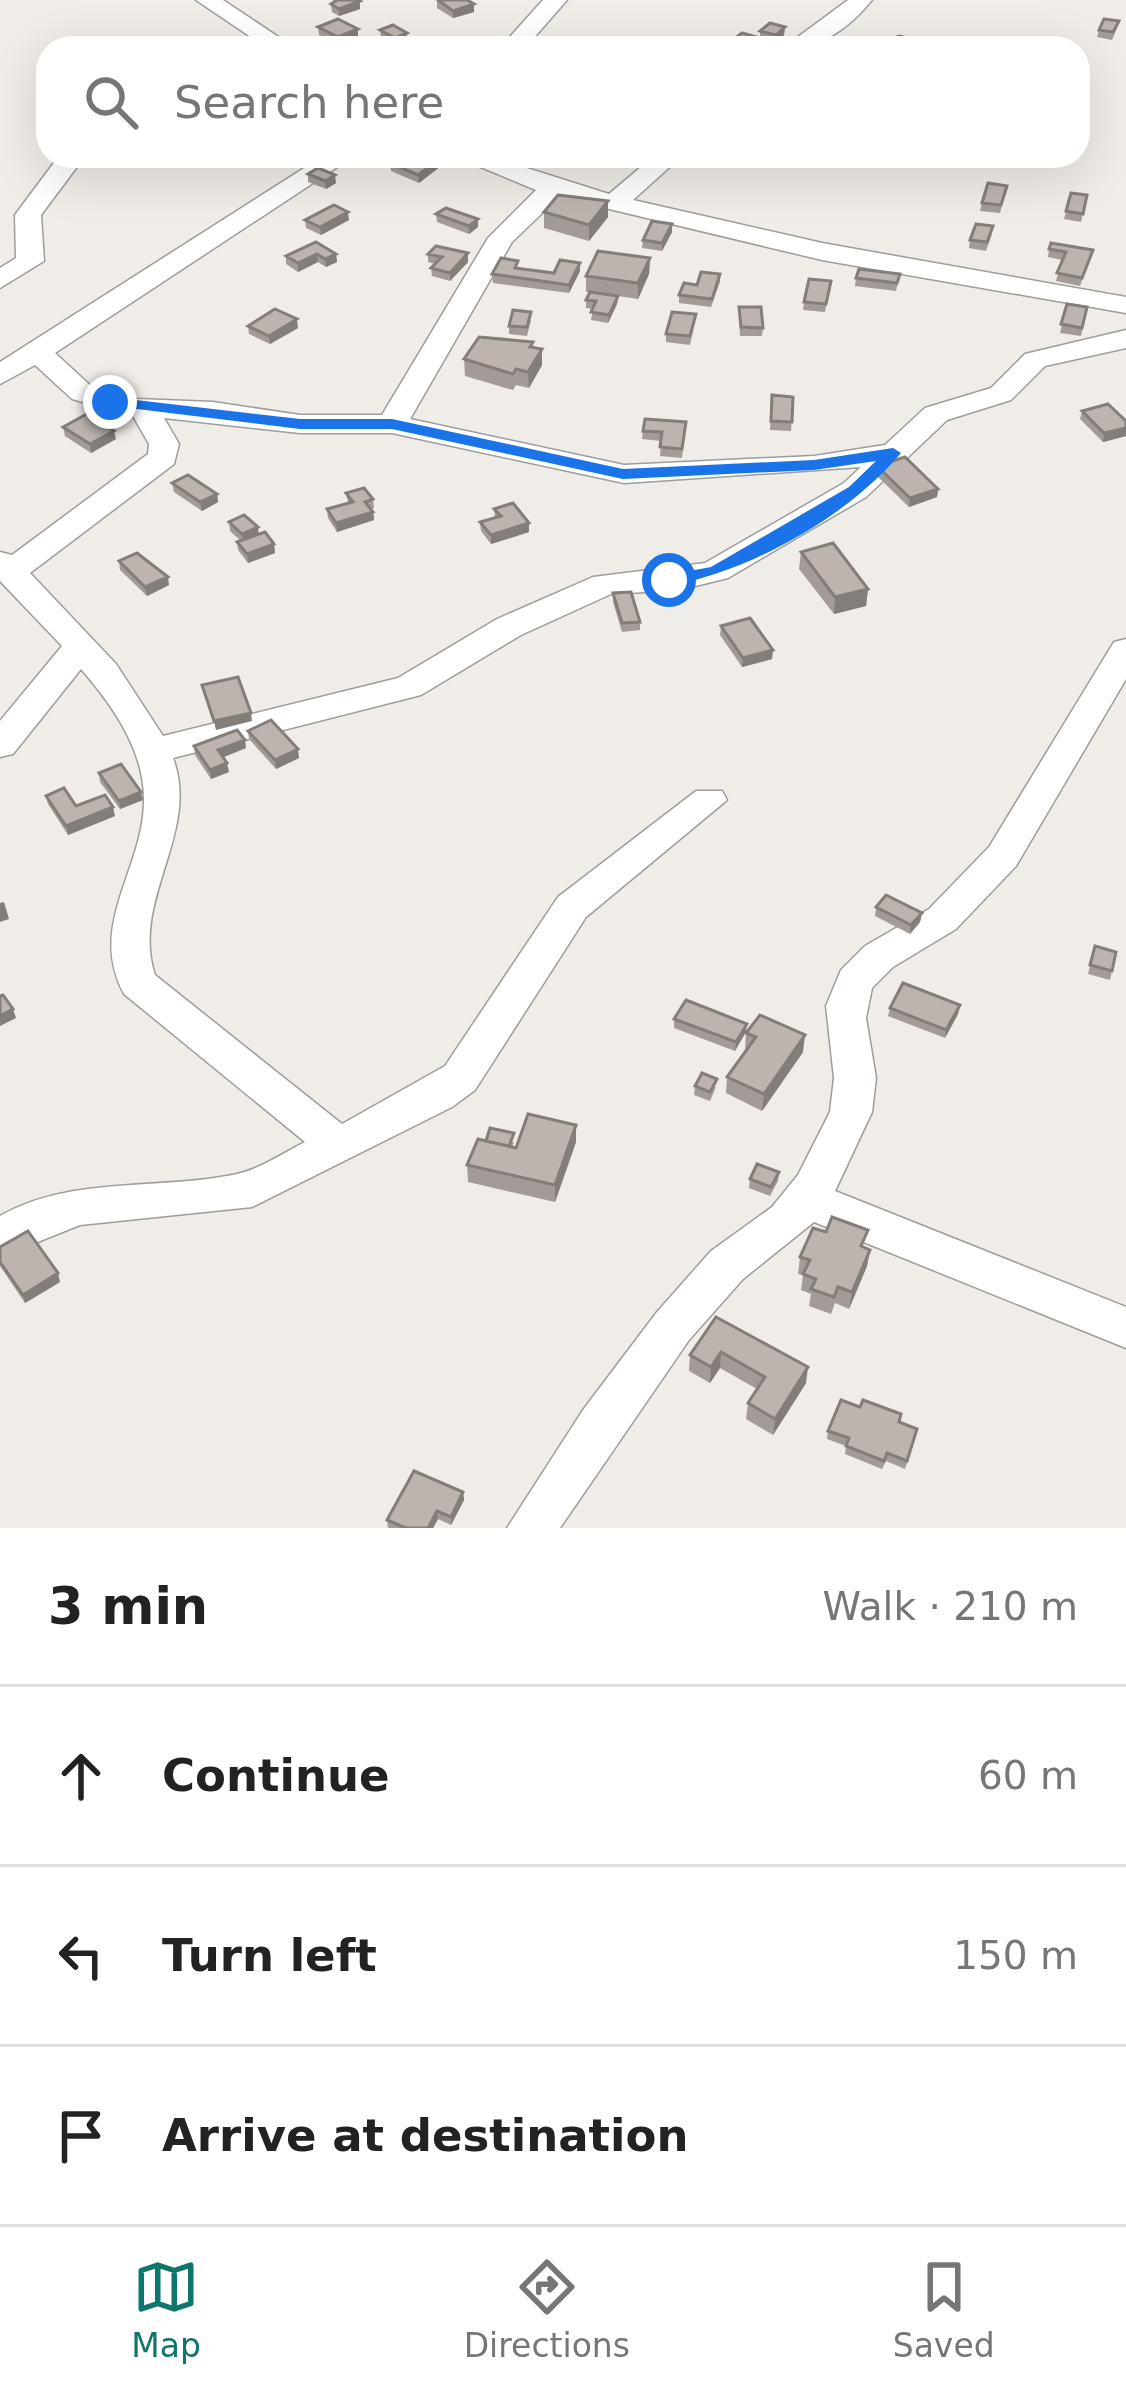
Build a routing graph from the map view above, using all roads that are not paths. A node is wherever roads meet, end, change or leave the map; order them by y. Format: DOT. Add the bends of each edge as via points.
graph roads {
  1 [pos="207,0"];
  2 [pos="556,0"];
  3 [pos="878,0"];
  4 [pos="857,4"];
  5 [pos="254,36"];
  6 [pos="523,36"];
  7 [pos="812,36"];
  8 [pos="62,168"];
  9 [pos="322,168"];
  10 [pos="499,168"];
  11 [pos="655,168"];
  12 [pos="553,188"];
  13 [pos="614,203"];
  14 [pos="0,280"];
  15 [pos="1126,305"];
  16 [pos="1126,339"];
  17 [pos="37,352"];
  18 [pos="0,375"];
  19 [pos="145,409"];
  20 [pos="392,424"];
  21 [pos="893,453"];
  22 [pos="5,567"];
  23 [pos="81,646"];
  24 [pos="1126,650"];
  25 [pos="0,745"];
  26 [pos="151,752"];
  27 [pos="709,800"];
  28 [pos="337,1144"];
  29 [pos="806,1199"];
  30 [pos="0,1238"];
  31 [pos="1126,1328"];
  32 [pos="532,1528"];
  1 -- 5 [label="street"];
  2 -- 6 [label="street"];
  3 -- 4 [label="street"];
  4 -- 7 [label="street"];
  8 -- 14 [label="street" via="28,215 30,260"];
  9 -- 17 [label="street"];
  10 -- 12 [label="street"];
  11 -- 13 [label="street"];
  12 -- 13 [label="street"];
  12 -- 20 [label="street" via="501,238"];
  13 -- 15 [label="street" via="809,252"];
  16 -- 21 [label="street" via="1035,360 1001,394 924,421"];
  17 -- 18 [label="street"];
  17 -- 19 [label="street" via="82,393"];
  19 -- 20 [label="street"];
  19 -- 22 [label="street" via="163,457"];
  20 -- 21 [label="street" via="623,474"];
  21 -- 26 [label="street" via="832,506 716,571 605,584 509,627 409,687"];
  22 -- 23 [label="street"];
  23 -- 25 [label="street"];
  23 -- 26 [label="street"];
  24 -- 29 [label="street" via="985,878 856,979 846,1002 855,1076 850,1116"];
  26 -- 28 [label="street" via="164,800 125,952 131,968 155,1001"];
  27 -- 28 [label="street" via="572,907 460,1078"];
  28 -- 30 [label="street" via="228,1196 80,1207"];
  29 -- 31 [label="street"];
  29 -- 32 [label="street" via="690,1307"];
}
